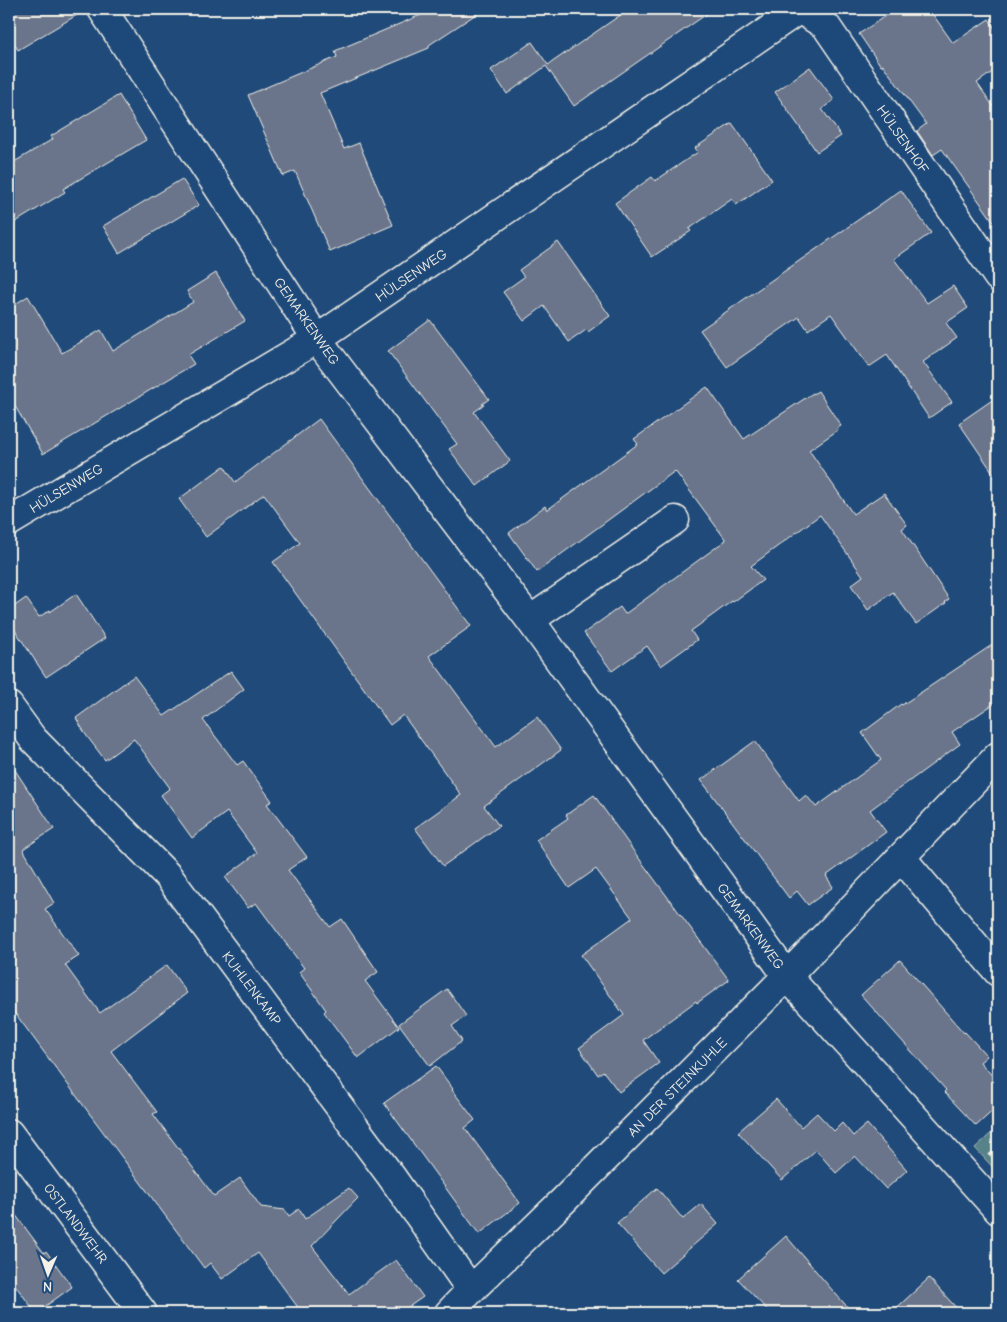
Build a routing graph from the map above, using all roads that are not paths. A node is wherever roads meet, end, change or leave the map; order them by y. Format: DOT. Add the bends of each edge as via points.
graph roads {
  1 [pos="102,9"];
  2 [pos="800,9"];
  3 [pos="998,277"];
  4 [pos="317,339"];
  5 [pos="675,520"];
  6 [pos="9,522"];
  7 [pos="530,620"];
  8 [pos="9,706"];
  9 [pos="998,756"];
  10 [pos="901,857"];
  11 [pos="998,972"];
  12 [pos="787,976"];
  13 [pos="9,1133"];
  14 [pos="998,1210"];
  15 [pos="471,1290"];
  16 [pos="143,1313"];
  17 [pos="449,1313"];
  1 -- 4 [label="street, GEMARKENWEG"];
  2 -- 3 [label="street, HÜLSENHOF" via="826,26"];
  2 -- 4 [label="street, HÜLSENWEG"];
  4 -- 6 [label="street, HÜLSENWEG"];
  4 -- 7 [label="street, GEMARKENWEG"];
  5 -- 7 [label="street"];
  7 -- 12 [label="street, GEMARKENWEG"];
  8 -- 15 [label="street, KUHLENKAMP" via="33,739 168,876 391,1176"];
  9 -- 10 [label="street, AN DER STEINKUHLE"];
  10 -- 11 [label="street"];
  10 -- 12 [label="street, AN DER STEINKUHLE"];
  12 -- 14 [label="street, GEMARKENWEG"];
  12 -- 15 [label="street, AN DER STEINKUHLE"];
  13 -- 16 [label="street, OSTLANDWEHR"];
  15 -- 17 [label="street, AN DER STEINKUHLE"];
}
